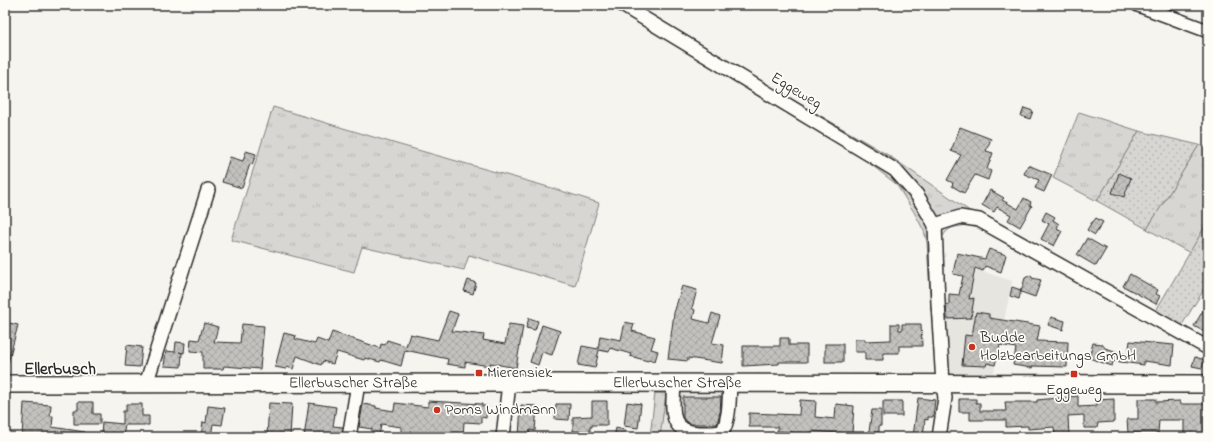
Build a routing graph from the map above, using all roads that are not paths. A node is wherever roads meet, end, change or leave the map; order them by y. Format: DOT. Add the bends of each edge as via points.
graph roads {
  1 [pos="622,5"];
  2 [pos="1138,5"];
  3 [pos="1208,31"];
  4 [pos="208,190"];
  5 [pos="935,225"];
  6 [pos="1208,348"];
  7 [pos="509,383"];
  8 [pos="674,383"];
  9 [pos="730,383"];
  10 [pos="5,384"];
  11 [pos="146,384"];
  12 [pos="358,384"];
  13 [pos="943,384"];
  14 [pos="1208,384"];
  15 [pos="349,437"];
  16 [pos="503,437"];
  17 [pos="939,437"];
  1 -- 5 [label="street, Eggeweg" via="895,170 917,195"];
  2 -- 3 [label="street"];
  4 -- 11 [label="street"];
  5 -- 6 [label="street" via="960,217 979,220"];
  5 -- 13 [label="street, Eggeweg"];
  7 -- 8 [label="main road, Ellerbuscher Straße"];
  7 -- 12 [label="main road, Ellerbuscher Straße"];
  7 -- 16 [label="street"];
  8 -- 9 [label="main road, Ellerbuscher Straße"];
  8 -- 9 [label="street" via="673,410 679,427 685,431 716,433 723,431 726,425"];
  9 -- 13 [label="main road, Ellerbuscher Straße"];
  10 -- 11 [label="main road, Ellerbuscher Straße"];
  11 -- 12 [label="main road, Ellerbuscher Straße"];
  12 -- 15 [label="street"];
  13 -- 14 [label="main road, Ellerbuscher Straße"];
  13 -- 17 [label="street, Eggeweg" via="945,398"];
}
